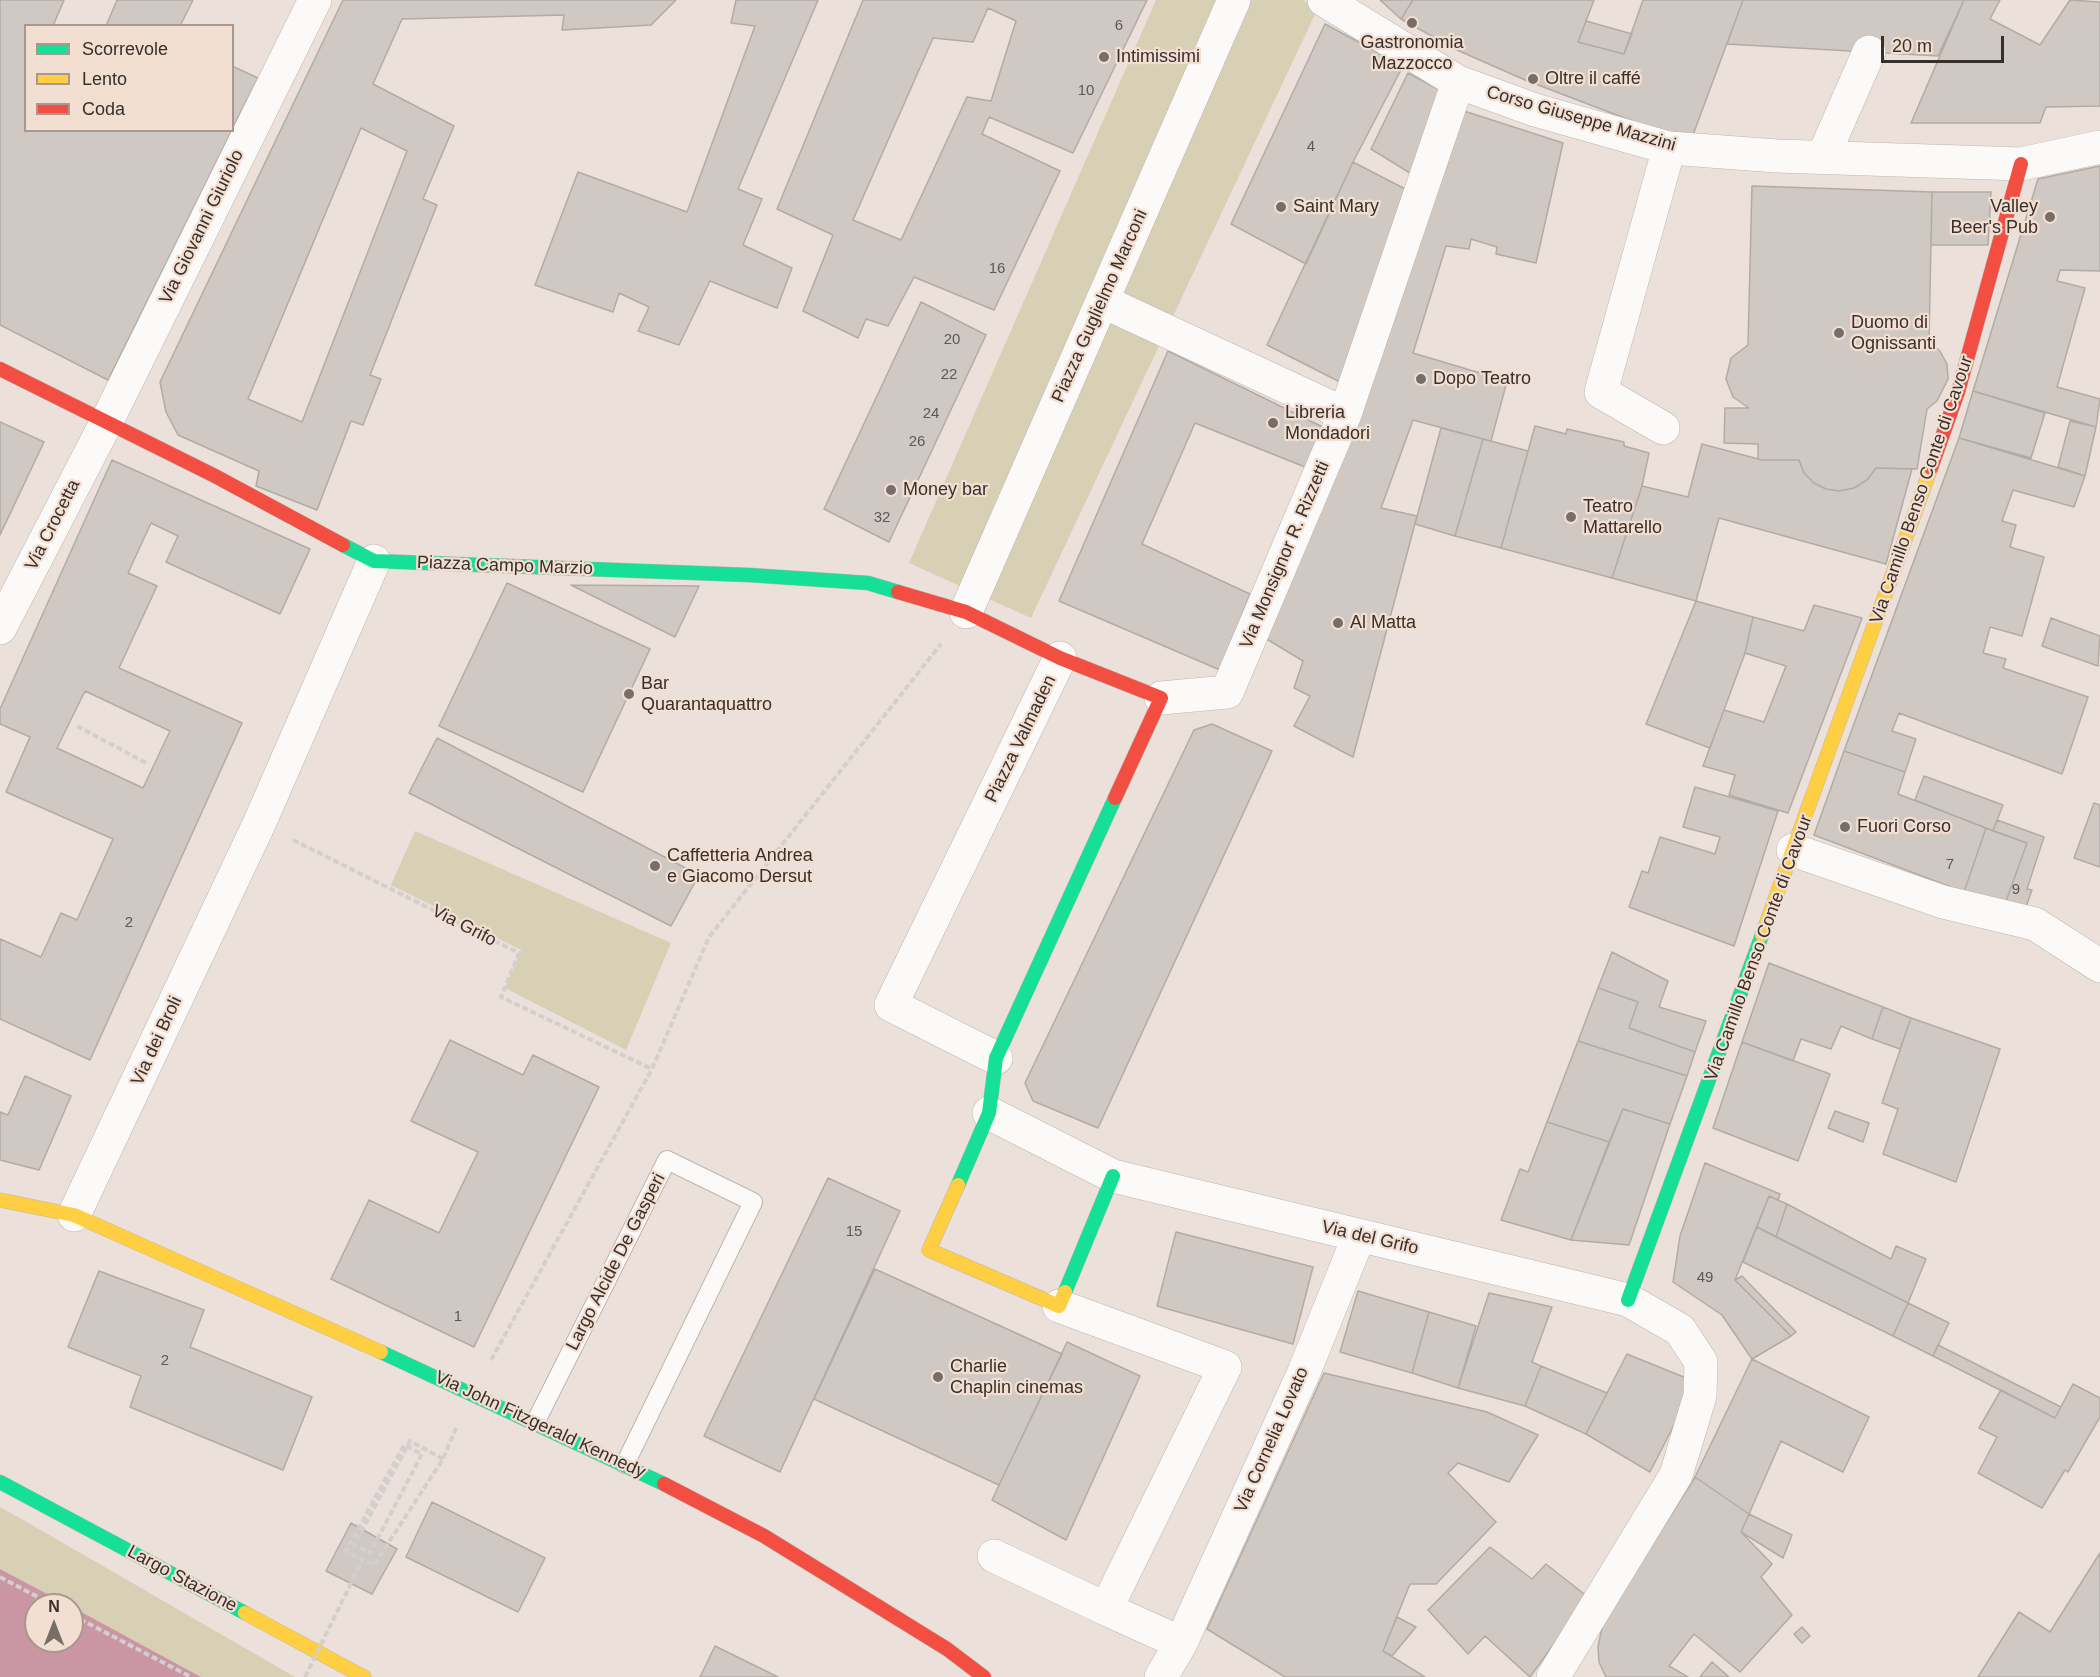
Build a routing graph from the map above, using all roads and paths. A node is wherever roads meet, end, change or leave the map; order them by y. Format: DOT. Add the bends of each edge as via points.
graph roads {
  1 [pos="315,0"];
  2 [pos="1234,0"];
  3 [pos="1325,1"];
  4 [pos="1869,52"];
  5 [pos="1458,82"];
  6 [pos="2100,147"];
  7 [pos="1669,148"];
  8 [pos="1823,157"];
  9 [pos="2020,164"];
  10 [pos="1102,302"];
  11 [pos="0,369"];
  12 [pos="1345,414"];
  13 [pos="106,423"];
  14 [pos="1663,428"];
  15 [pos="374,561"];
  16 [pos="966,612"];
  17 [pos="0,628"];
  18 [pos="1060,658"];
  19 [pos="1161,699"];
  20 [pos="77,726"];
  21 [pos="148,764"];
  22 [pos="259,824"];
  23 [pos="1793,850"];
  24 [pos="2100,966"];
  25 [pos="996,1058"];
  26 [pos="652,1069"];
  27 [pos="989,1113"];
  28 [pos="1113,1176"];
  29 [pos="0,1200"];
  30 [pos="74,1215"];
  31 [pos="1359,1236"];
  32 [pos="1628,1299"];
  33 [pos="1059,1306"];
  34 [pos="472,1393"];
  35 [pos="536,1421"];
  36 [pos="625,1464"];
  37 [pos="0,1482"];
  38 [pos="370,1553"];
  39 [pos="994,1556"];
  40 [pos="379,1557"];
  41 [pos="363,1559"];
  42 [pos="0,1577"];
  43 [pos="30,1593"];
  44 [pos="1106,1609"];
  45 [pos="84,1621"];
  46 [pos="1181,1643"];
  47 [pos="191,1677"];
  48 [pos="305,1677"];
  49 [pos="364,1677"];
  50 [pos="984,1677"];
  51 [pos="1161,1677"];
  52 [pos="1553,1677"];
  1 -- 13 [label="street, Via Giovanni Giuriolo"];
  2 -- 10 [label="street, Piazza Guglielmo Marconi"];
  3 -- 5 [label="street, Corso Giuseppe Mazzini"];
  4 -- 8 [label="street"];
  5 -- 7 [label="street, Corso Giuseppe Mazzini" via="1534,110"];
  5 -- 12 [label="street, Via Monsignor R. Rizzetti"];
  6 -- 9 [label="street, Corso Giuseppe Mazzini"];
  7 -- 8 [label="street, Corso Giuseppe Mazzini"];
  7 -- 14 [label="street" via="1601,393"];
  8 -- 9 [label="street, Corso Giuseppe Mazzini"];
  9 -- 23 [label="street, Via Camillo Benso Conte di Cavour" via="1958,393"];
  10 -- 12 [label="street"];
  10 -- 16 [label="street, Piazza Guglielmo Marconi"];
  11 -- 13 [label="street"];
  12 -- 19 [label="street, Via Monsignor R. Rizzetti" via="1227,692"];
  13 -- 15 [label="street"];
  13 -- 17 [label="street, Via Crocetta"];
  15 -- 16 [label="street, Piazza Campo Marzio" via="749,575 868,584"];
  15 -- 22 [label="street"];
  16 -- 18 [label="street, Piazza Campo Marzio"];
  16 -- 26 [label="path" via="709,937"];
  18 -- 19 [label="street, Piazza Valmaden"];
  18 -- 25 [label="street, Piazza Valmaden" via="891,1005"];
  19 -- 25 [label="street"];
  20 -- 21 [label="path"];
  22 -- 26 [label="path, Via Grifo" via="519,953 501,997"];
  22 -- 30 [label="street, Via dei Broli"];
  23 -- 24 [label="street" via="1943,902 2036,924"];
  23 -- 32 [label="street, Via Camillo Benso Conte di Cavour"];
  25 -- 27 [label="street"];
  26 -- 34 [label="path"];
  27 -- 28 [label="street, Via del Grifo"];
  27 -- 33 [label="street" via="929,1250"];
  28 -- 31 [label="street, Via del Grifo"];
  28 -- 33 [label="street"];
  29 -- 30 [label="street, Via John Fitzgerald Kennedy"];
  30 -- 34 [label="street, Via John Fitzgerald Kennedy"];
  31 -- 32 [label="street, Via del Grifo"];
  31 -- 46 [label="street, Via Cornelia Lovato" via="1304,1372"];
  32 -- 52 [label="street" via="1680,1330 1701,1362 1700,1396 1676,1475"];
  33 -- 44 [label="street" via="1225,1367"];
  34 -- 35 [label="street, Via John Fitzgerald Kennedy"];
  35 -- 36 [label="street, Via John Fitzgerald Kennedy"];
  35 -- 36 [label="lane, Largo Alcide De Gasperi" via="667,1160 753,1202"];
  36 -- 50 [label="street, Via John Fitzgerald Kennedy" via="764,1536 947,1649"];
  37 -- 49 [label="street, Largo Stazione"];
  38 -- 40 [label="path"];
  38 -- 40 [label="path" via="354,1545 410,1441 443,1459"];
  38 -- 41 [label="path" via="422,1454 404,1445 346,1551"];
  39 -- 44 [label="street"];
  40 -- 41 [label="path" via="374,1565"];
  41 -- 48 [label="path, bridge"];
  42 -- 43 [label="path"];
  44 -- 46 [label="street"];
  45 -- 47 [label="path"];
  46 -- 51 [label="street, Via Cornelia Lovato"];
}
